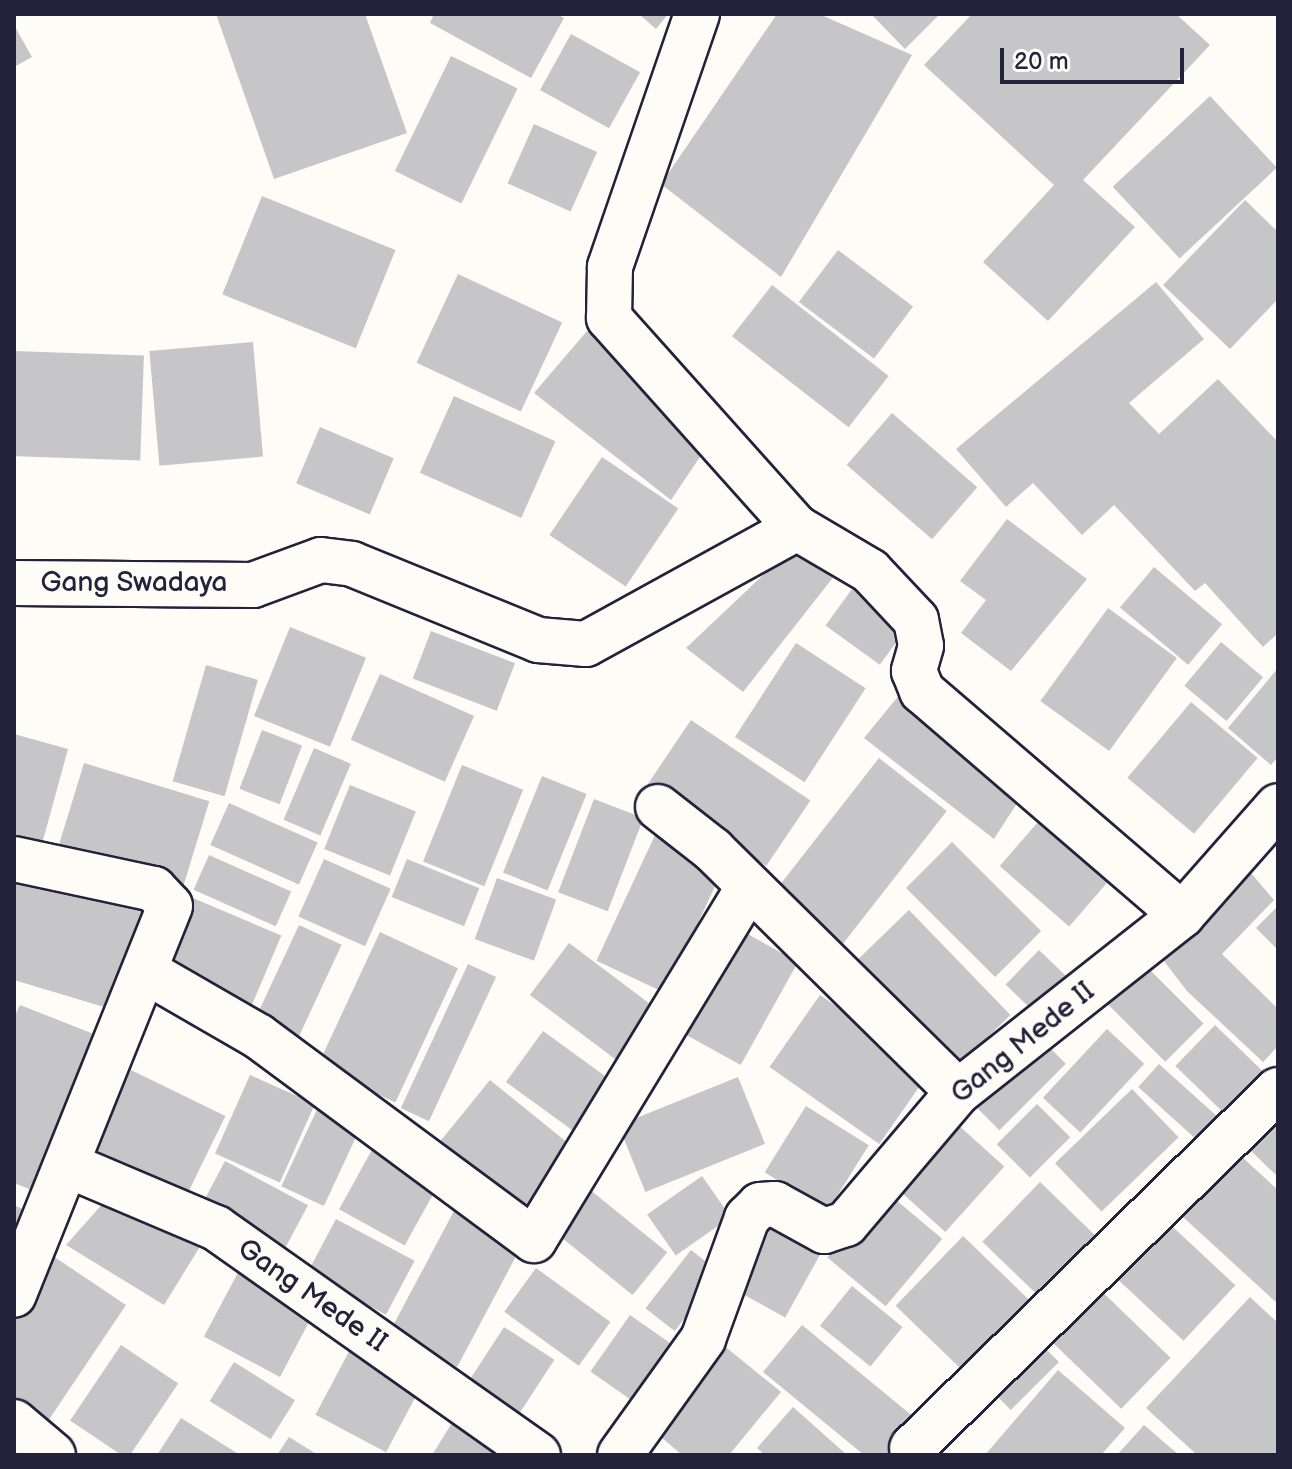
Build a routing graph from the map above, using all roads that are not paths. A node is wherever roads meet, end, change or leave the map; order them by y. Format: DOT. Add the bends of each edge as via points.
graph roads {
  1 [pos="697,14"];
  2 [pos="797,528"];
  3 [pos="14,583"];
  4 [pos="1278,806"];
  5 [pos="658,807"];
  6 [pos="14,859"];
  7 [pos="749,887"];
  8 [pos="1182,915"];
  9 [pos="147,972"];
  10 [pos="1278,1090"];
  11 [pos="958,1092"];
  12 [pos="70,1166"];
  13 [pos="14,1295"];
  14 [pos="14,1422"];
  15 [pos="912,1448"];
  16 [pos="53,1455"];
  17 [pos="538,1455"];
  18 [pos="620,1455"];
  1 -- 2 [label="street" via="610,267 609,318"];
  2 -- 3 [label="street, Gang Swadaya" via="586,644 538,640 352,564 321,560 253,585"];
  2 -- 8 [label="street" via="870,571 916,620 921,646 914,671 922,691"];
  4 -- 8 [label="street, Gang Mede II"];
  5 -- 7 [label="street"];
  6 -- 9 [label="street" via="154,889 167,898 169,913"];
  7 -- 9 [label="street" via="534,1240 258,1036"];
  7 -- 11 [label="street"];
  8 -- 11 [label="street, Gang Mede II"];
  9 -- 12 [label="street"];
  10 -- 15 [label="street"];
  11 -- 18 [label="street, Gang Mede II" via="846,1224 824,1231 775,1204 760,1205 747,1218 703,1339"];
  12 -- 13 [label="street"];
  12 -- 17 [label="street, Gang Mede II" via="216,1228"];
  14 -- 16 [label="street"];
}
